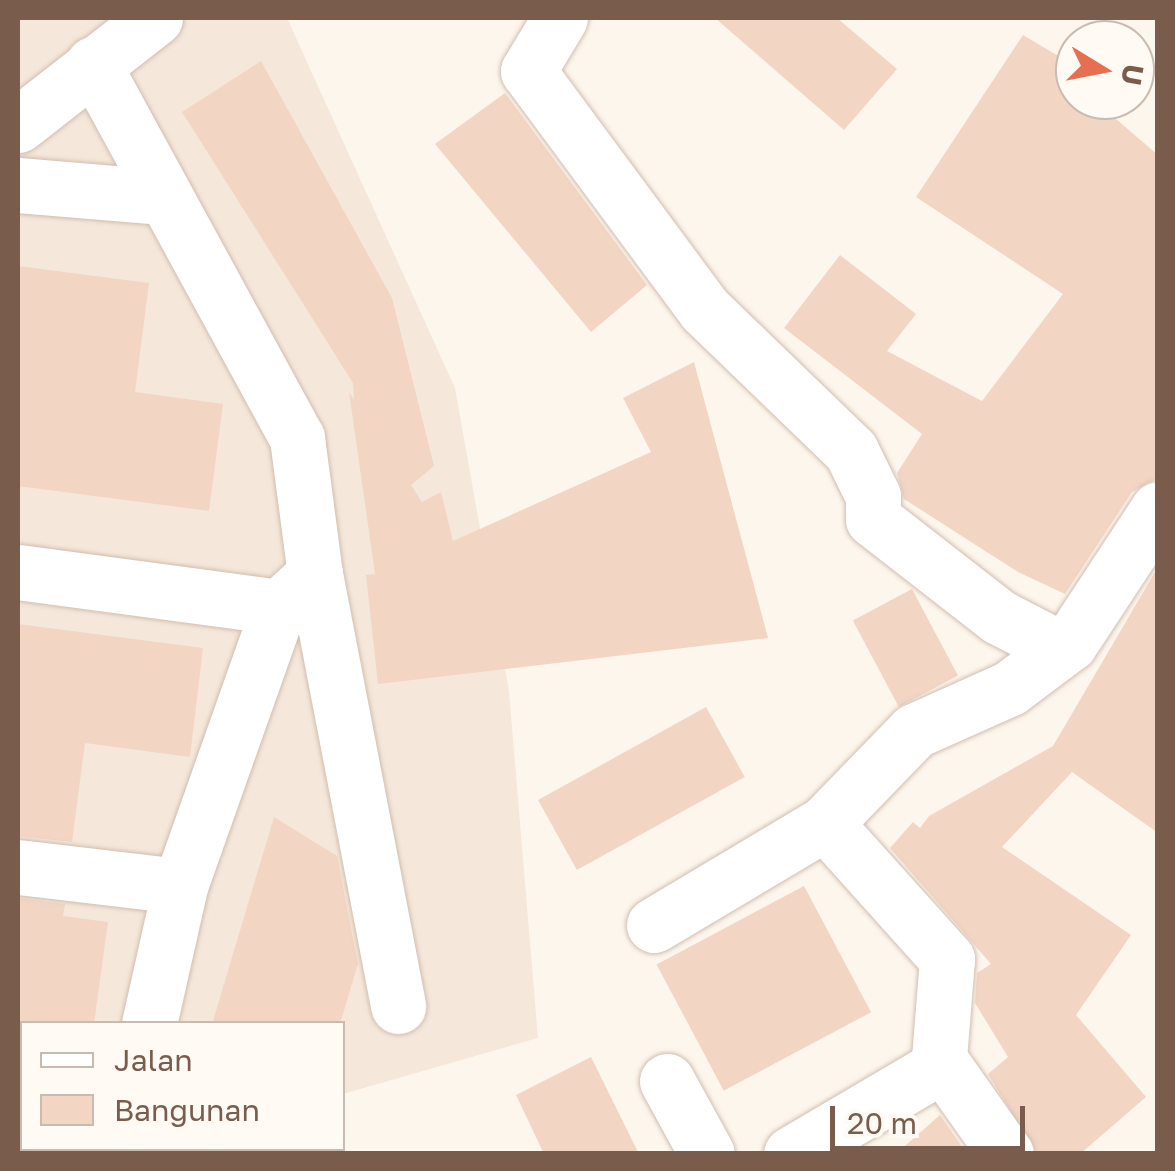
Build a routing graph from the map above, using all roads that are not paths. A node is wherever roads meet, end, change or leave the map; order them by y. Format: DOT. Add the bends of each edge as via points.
graph roads {
  1 [pos="155,18"];
  2 [pos="560,18"];
  3 [pos="93,64"];
  4 [pos="18,126"];
  5 [pos="18,186"];
  6 [pos="160,197"];
  7 [pos="1158,509"];
  8 [pos="18,572"];
  9 [pos="297,591"];
  10 [pos="1061,649"];
  11 [pos="825,823"];
  12 [pos="18,867"];
  13 [pos="180,886"];
  14 [pos="654,925"];
  15 [pos="398,1006"];
  16 [pos="150,1021"];
  17 [pos="942,1065"];
  18 [pos="667,1081"];
  19 [pos="708,1154"];
  20 [pos="792,1154"];
  21 [pos="1006,1154"];
  1 -- 3 [label="street"];
  2 -- 10 [label="street" via="535,49 528,71 706,310 851,451 873,496 873,519 999,617"];
  3 -- 4 [label="street"];
  3 -- 6 [label="street"];
  5 -- 6 [label="street"];
  6 -- 9 [label="street" via="222,294 297,438"];
  7 -- 10 [label="street"];
  8 -- 9 [label="street"];
  9 -- 13 [label="street"];
  9 -- 15 [label="street"];
  10 -- 11 [label="street" via="1010,688 914,732"];
  11 -- 14 [label="street"];
  11 -- 17 [label="street" via="947,959 937,1052"];
  12 -- 13 [label="street"];
  13 -- 16 [label="street"];
  17 -- 20 [label="street"];
  17 -- 21 [label="street"];
  18 -- 19 [label="street"];
}
